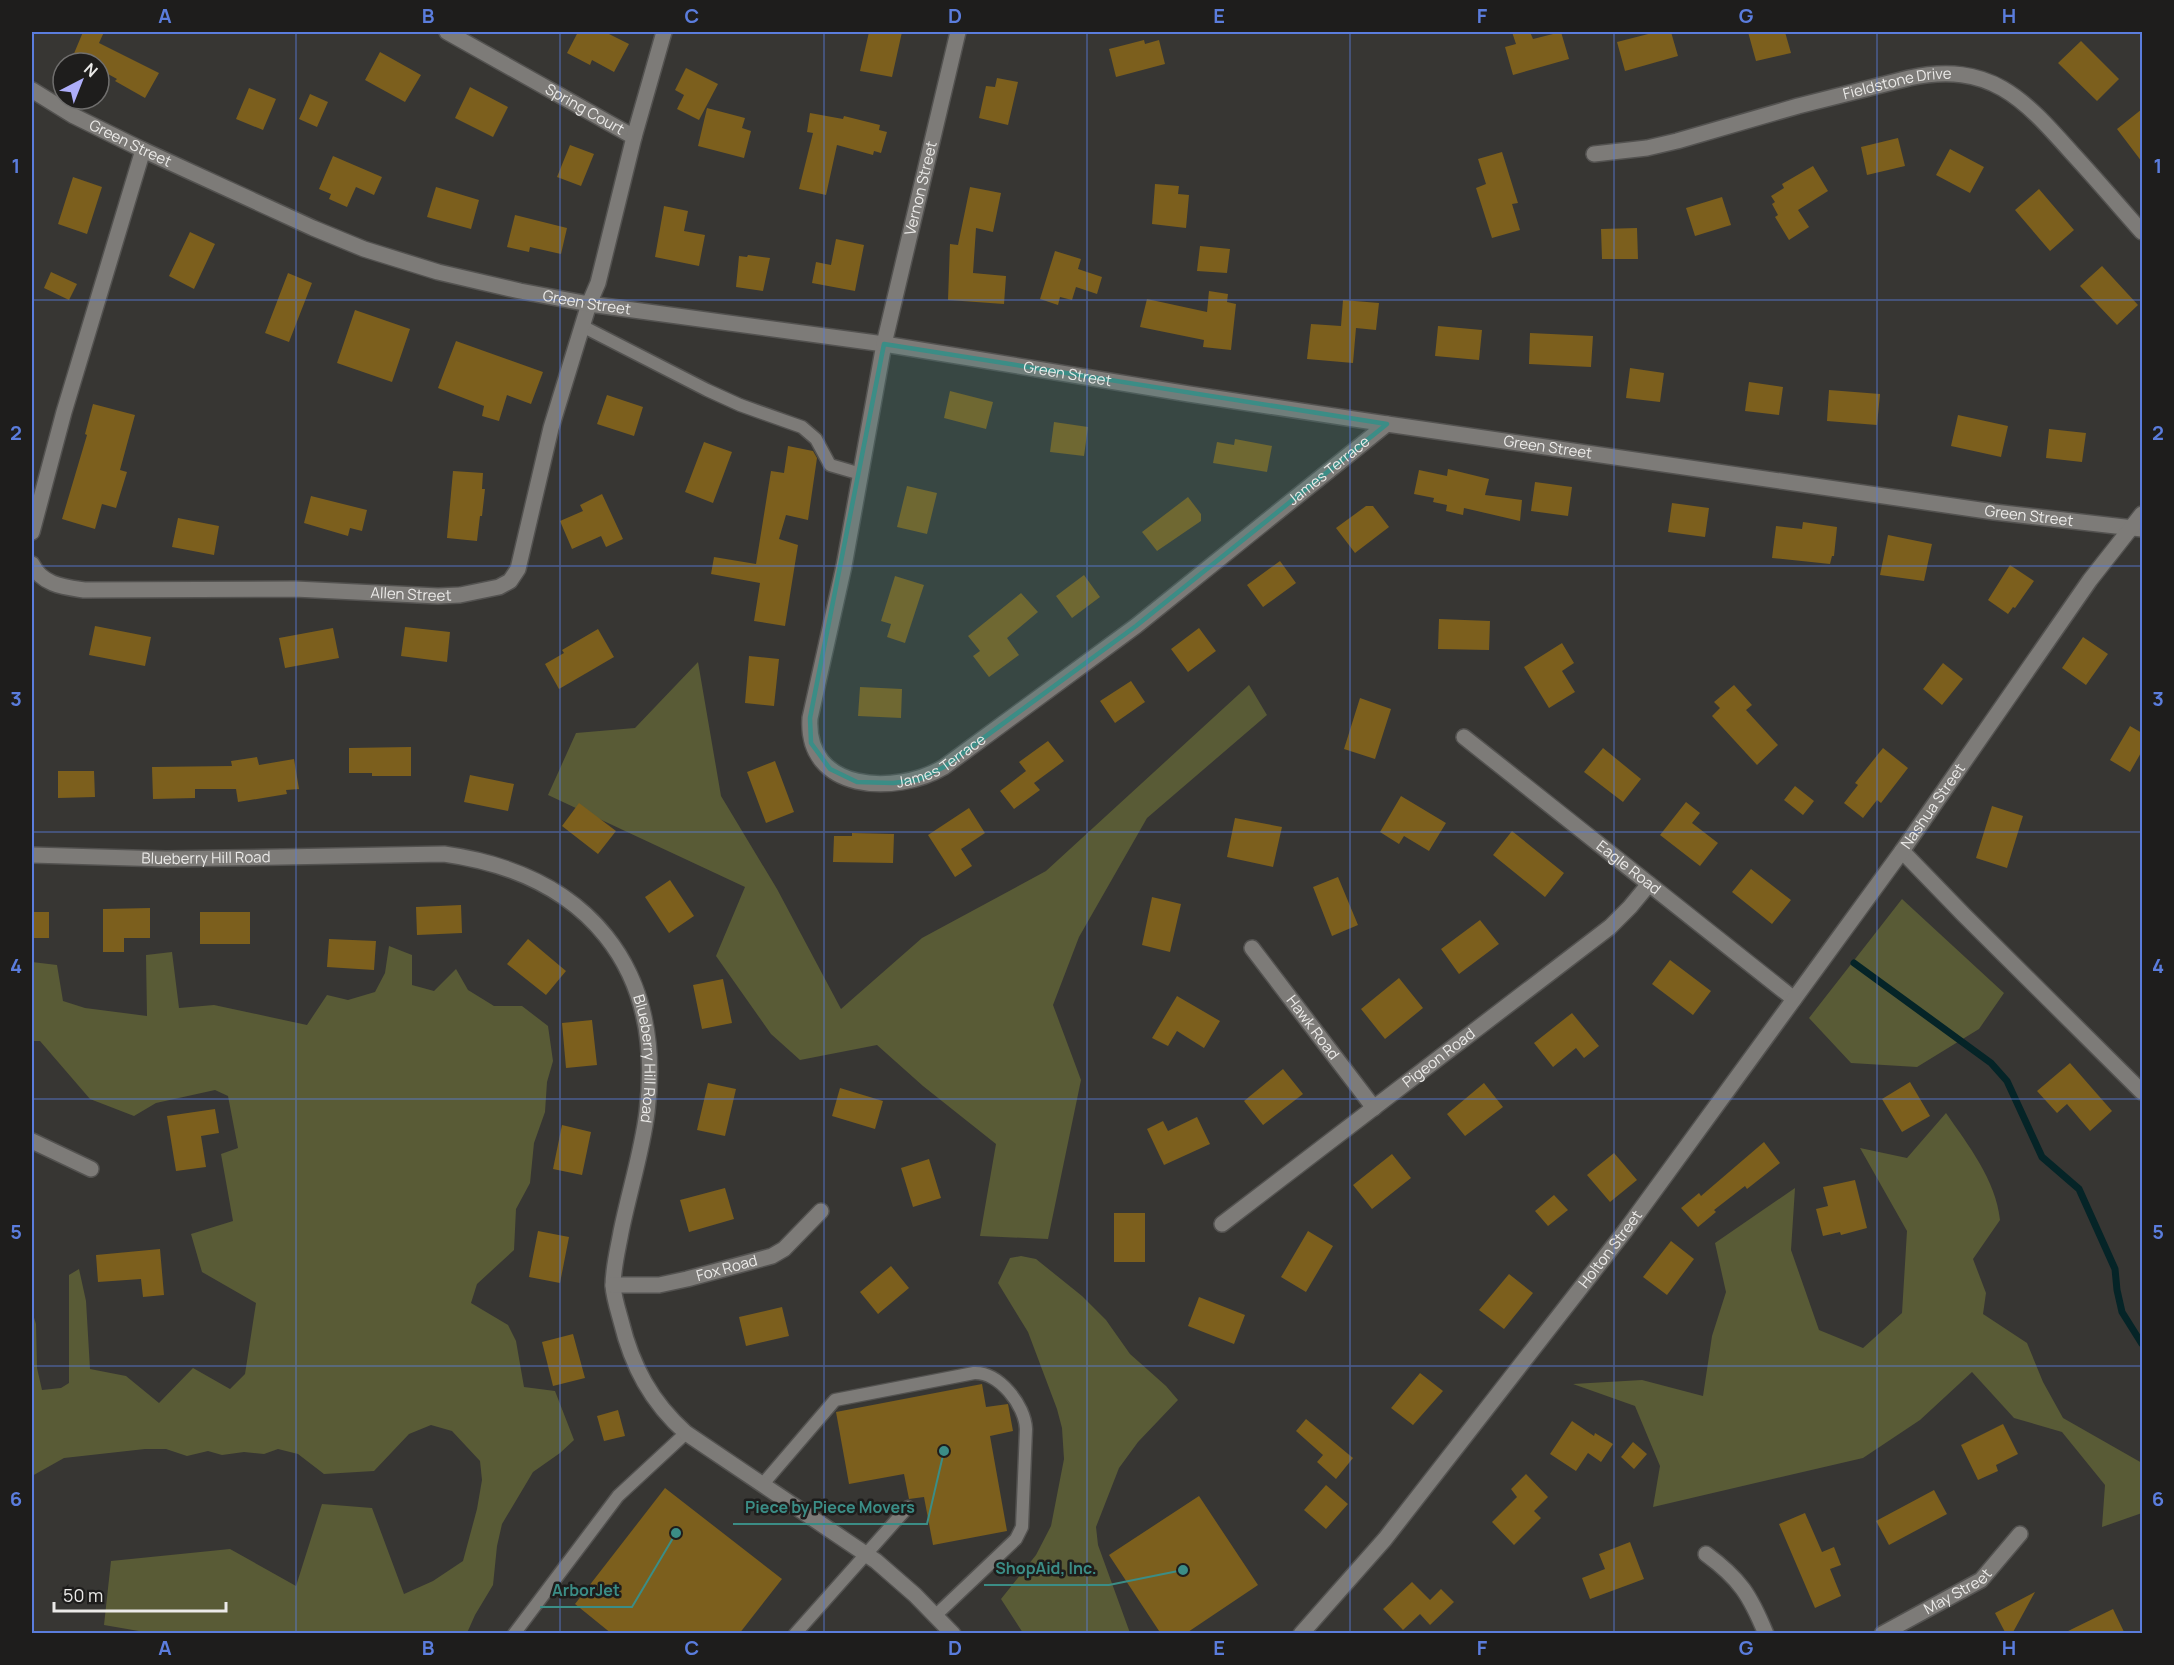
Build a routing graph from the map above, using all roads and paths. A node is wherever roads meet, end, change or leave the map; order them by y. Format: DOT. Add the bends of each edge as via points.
graph roads {
  1 [pos="447,32"];
  2 [pos="664,32"];
  3 [pos="958,32"];
  4 [pos="32,90"];
  5 [pos="634,137"];
  6 [pos="143,150"];
  7 [pos="1594,154"];
  8 [pos="2142,232"];
  9 [pos="589,304"];
  10 [pos="582,326"];
  11 [pos="884,344"];
  12 [pos="1387,424"];
  13 [pos="861,474"];
  14 [pos="2142,514"];
  15 [pos="2138,528"];
  16 [pos="32,532"];
  17 [pos="32,564"];
  18 [pos="1464,736"];
  19 [pos="1902,851"];
  20 [pos="32,855"];
  21 [pos="1649,884"];
  22 [pos="1252,948"];
  23 [pos="1794,999"];
  24 [pos="2142,1092"];
  25 [pos="1374,1108"];
  26 [pos="32,1141"];
  27 [pos="91,1169"];
  28 [pos="821,1211"];
  29 [pos="1222,1224"];
  30 [pos="613,1285"];
  31 [pos="686,1433"];
  32 [pos="762,1485"];
  33 [pos="908,1507"];
  34 [pos="2020,1534"];
  35 [pos="866,1554"];
  36 [pos="1706,1554"];
  37 [pos="936,1615"];
  38 [pos="514,1634"];
  39 [pos="795,1634"];
  40 [pos="953,1634"];
  41 [pos="1301,1634"];
  42 [pos="1766,1634"];
  43 [pos="1882,1634"];
  1 -- 5 [label="street, Spring Court"];
  2 -- 5 [label="street"];
  3 -- 11 [label="street, Vernon Street"];
  4 -- 6 [label="street, Green Street"];
  5 -- 9 [label="street, Spring Court" via="598,283"];
  6 -- 9 [label="street, Green Street" via="364,249 471,281"];
  6 -- 16 [label="street"];
  7 -- 8 [label="street, Fieldstone Drive" via="1677,141 1925,74 1957,74 1996,85 2030,107"];
  9 -- 10 [label="street, Allen Street"];
  9 -- 11 [label="street, Green Street"];
  10 -- 13 [label="lane" via="707,390 802,427 816,439 830,465"];
  10 -- 17 [label="street, Allen Street" via="551,428 518,569 510,581 499,587 438,596 295,589 84,590 49,582"];
  11 -- 12 [label="street, Green Street"];
  11 -- 13 [label="street, James Terrace"];
  12 -- 13 [label="street, James Terrace" via="1136,626 944,767 909,782 848,780 824,763 810,736 810,718"];
  12 -- 15 [label="street, Green Street" via="1994,512"];
  14 -- 15 [label="street, Nashua Street"];
  15 -- 19 [label="street, Nashua Street" via="2090,580"];
  18 -- 21 [label="street, Eagle Road"];
  19 -- 23 [label="street, Holton Street"];
  19 -- 24 [label="street, Nashua Street"];
  20 -- 30 [label="street, Blueberry Hill Road" via="166,859 444,854 518,871 563,896 601,931 621,959 642,1007 648,1041 646,1114"];
  21 -- 23 [label="street, Eagle Road"];
  21 -- 25 [label="street, Pigeon Road" via="1610,927"];
  22 -- 25 [label="street, Hawk Road"];
  23 -- 41 [label="street, Holton Street" via="1625,1231 1385,1539"];
  25 -- 29 [label="street, Pigeon Road"];
  26 -- 27 [label="street"];
  28 -- 30 [label="street, Fox Road" via="772,1256 659,1285"];
  30 -- 31 [label="street, Blueberry Hill Road" via="621,1324 638,1371 656,1402"];
  31 -- 32 [label="street, Blueberry Hill Road"];
  31 -- 38 [label="lane" via="618,1496"];
  32 -- 35 [label="street, Blueberry Hill Road"];
  32 -- 37 [label="lane" via="835,1400 974,1373 992,1377 1017,1402 1025,1418 1022,1527 1017,1537"];
  33 -- 35 [label="lane"];
  34 -- 43 [label="street, May Street" via="1981,1580"];
  35 -- 37 [label="street, Blueberry Hill Road"];
  35 -- 39 [label="lane"];
  36 -- 42 [label="street" via="1742,1586"];
  37 -- 40 [label="street, Blueberry Hill Road"];
}
